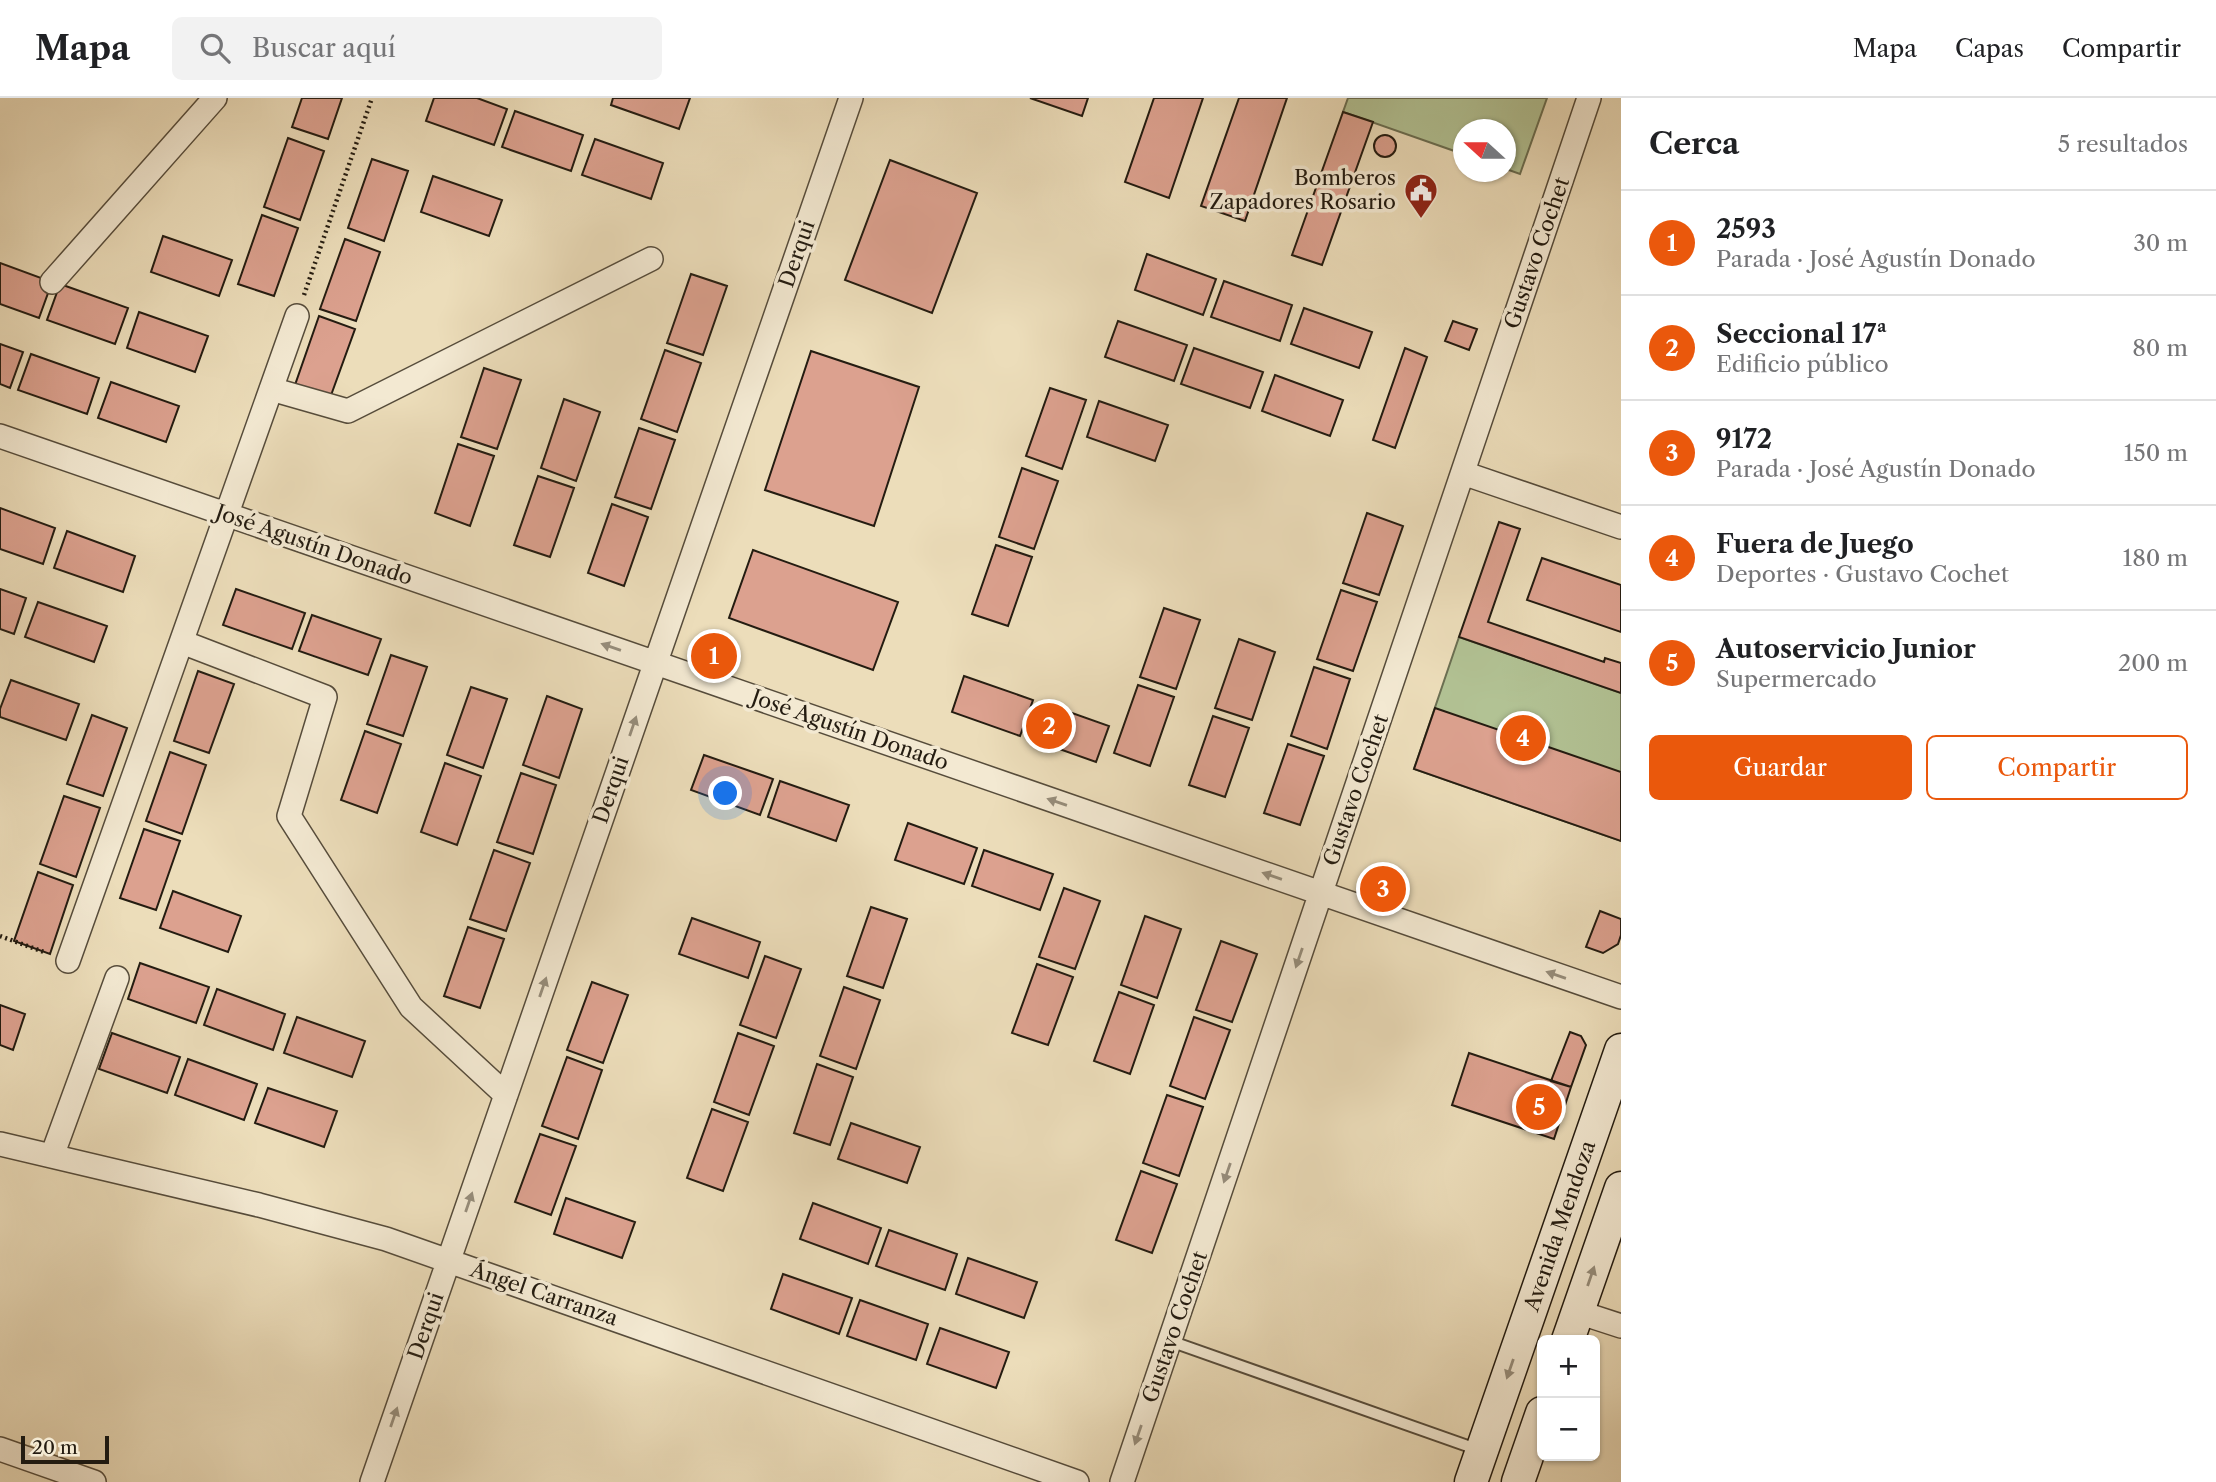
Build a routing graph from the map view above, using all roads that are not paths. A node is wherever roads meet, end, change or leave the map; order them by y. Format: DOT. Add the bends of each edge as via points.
graph roads {
  1 [pos="215,98"];
  2 [pos="851,98"];
  3 [pos="1589,98"];
  4 [pos="651,259"];
  5 [pos="52,282"];
  6 [pos="297,316"];
  7 [pos="271,389"];
  8 [pos="0,436"];
  9 [pos="1463,473"];
  10 [pos="227,515"];
  11 [pos="1621,527"];
  12 [pos="181,642"];
  13 [pos="655,663"];
  14 [pos="1321,893"];
  15 [pos="68,961"];
  16 [pos="117,978"];
  17 [pos="1621,997"];
  18 [pos="1621,1050"];
  19 [pos="506,1095"];
  20 [pos="0,1143"];
  21 [pos="52,1156"];
  22 [pos="1621,1188"];
  23 [pos="449,1261"];
  24 [pos="1573,1326"];
  25 [pos="1621,1326"];
  26 [pos="1170,1341"];
  27 [pos="1537,1427"];
  28 [pos="0,1449"];
  29 [pos="1482,1451"];
  30 [pos="94,1482"];
  31 [pos="372,1482"];
  32 [pos="1077,1482"];
  33 [pos="1122,1482"];
  34 [pos="1471,1482"];
  35 [pos="1518,1482"];
  1 -- 5 [label="street"];
  2 -- 13 [label="street, Derqui"];
  3 -- 9 [label="street, Gustavo Cochet"];
  4 -- 7 [label="street" via="348,411"];
  6 -- 7 [label="street"];
  7 -- 10 [label="street"];
  8 -- 10 [label="street, José Agustín Donado"];
  9 -- 11 [label="street"];
  9 -- 14 [label="street, Gustavo Cochet"];
  10 -- 12 [label="street"];
  13 -- 10 [label="street, José Agustín Donado, one-way"];
  12 -- 15 [label="street"];
  12 -- 19 [label="street" via="325,697 289,816 411,1007"];
  14 -- 13 [label="street, José Agustín Donado, one-way"];
  19 -- 13 [label="street, Derqui, one-way"];
  17 -- 14 [label="street, José Agustín Donado, one-way"];
  14 -- 26 [label="street, Gustavo Cochet, one-way"];
  16 -- 21 [label="street"];
  18 -- 29 [label="main road, Avenida Mendoza, one-way"];
  23 -- 19 [label="street, Derqui, one-way"];
  20 -- 21 [label="street, Ángel Carranza"];
  21 -- 23 [label="street, Ángel Carranza" via="259,1205"];
  24 -- 22 [label="main road, one-way"];
  31 -- 23 [label="street, Derqui, one-way"];
  23 -- 32 [label="street, Ángel Carranza"];
  24 -- 25 [label="street"];
  26 -- 29 [label="lane"];
  26 -- 33 [label="street, Gustavo Cochet, one-way"];
  27 -- 35 [label="main road"];
  28 -- 30 [label="street"];
  29 -- 34 [label="main road, Avenida Mendoza"];
}
